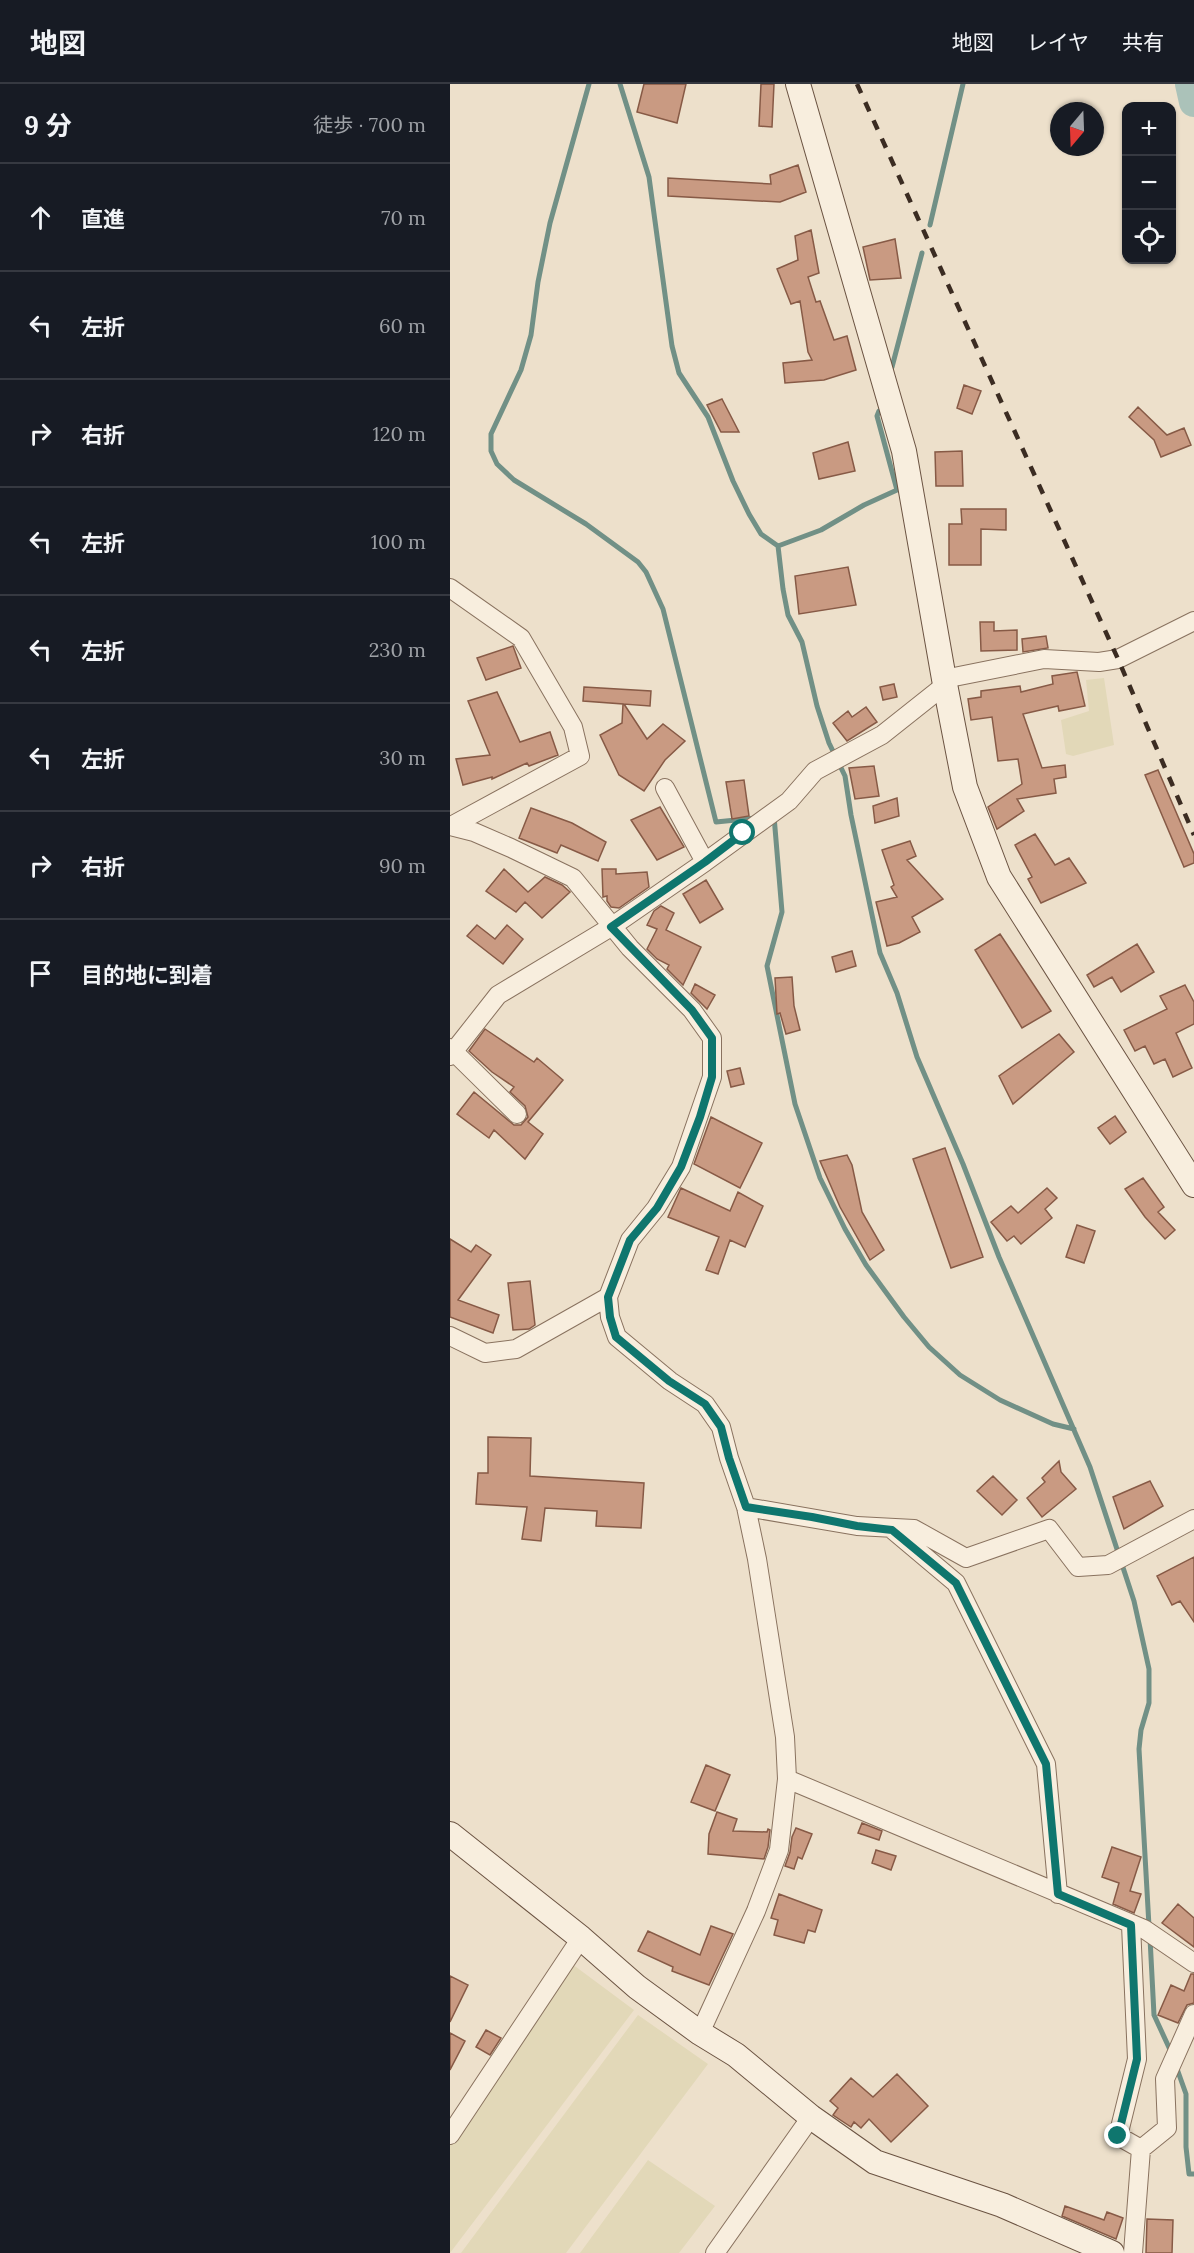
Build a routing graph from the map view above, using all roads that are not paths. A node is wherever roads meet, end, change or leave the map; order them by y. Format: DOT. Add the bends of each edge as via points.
graph roads {
  1 [pos="798,84"];
  2 [pos="450,588"];
  3 [pos="1194,621"];
  4 [pos="944,682"];
  5 [pos="665,788"];
  6 [pos="450,826"];
  7 [pos="705,862"];
  8 [pos="611,927"];
  9 [pos="451,1052"];
  10 [pos="518,1114"];
  11 [pos="1194,1185"];
  12 [pos="608,1297"];
  13 [pos="450,1336"];
  14 [pos="746,1507"];
  15 [pos="1194,1519"];
  16 [pos="892,1530"];
  17 [pos="787,1779"];
  18 [pos="450,1834"];
  19 [pos="1058,1894"];
  20 [pos="1138,1927"];
  21 [pos="581,1938"];
  22 [pos="1194,1963"];
  23 [pos="1194,2014"];
  24 [pos="700,2033"];
  25 [pos="811,2117"];
  26 [pos="450,2135"];
  27 [pos="1141,2149"];
  28 [pos="715,2253"];
  29 [pos="1112,2253"];
  30 [pos="1133,2253"];
  1 -- 4 [label="street" via="904,451"];
  2 -- 6 [label="street" via="521,638 573,728 580,756"];
  3 -- 4 [label="street" via="1118,659 1099,662 1044,658"];
  4 -- 7 [label="street" via="882,735 816,771 789,801"];
  4 -- 11 [label="street" via="965,787 999,877"];
  5 -- 7 [label="street"];
  6 -- 8 [label="street" via="493,840 573,878"];
  7 -- 8 [label="street"];
  8 -- 9 [label="street" via="498,995"];
  8 -- 12 [label="street" via="692,1010 712,1038 712,1077 681,1167 657,1208 630,1240"];
  9 -- 10 [label="street"];
  12 -- 13 [label="street" via="516,1349 485,1353"];
  12 -- 14 [label="street" via="616,1337 669,1381 705,1404 721,1427"];
  14 -- 16 [label="street"];
  14 -- 17 [label="street" via="785,1737"];
  15 -- 16 [label="street" via="1110,1564 1078,1567 1049,1529 966,1558 914,1530"];
  16 -- 19 [label="street" via="956,1583 1046,1764"];
  17 -- 19 [label="street"];
  17 -- 24 [label="street" via="779,1850 756,1911"];
  18 -- 21 [label="street"];
  19 -- 20 [label="street"];
  20 -- 22 [label="street"];
  20 -- 27 [label="street" via="1137,2059 1118,2136"];
  21 -- 24 [label="street" via="637,1987"];
  21 -- 26 [label="street"];
  23 -- 27 [label="street" via="1165,2079 1167,2128"];
  24 -- 25 [label="street" via="736,2055"];
  25 -- 28 [label="street"];
  25 -- 29 [label="street" via="876,2162 1002,2205"];
  27 -- 30 [label="street"];
}
